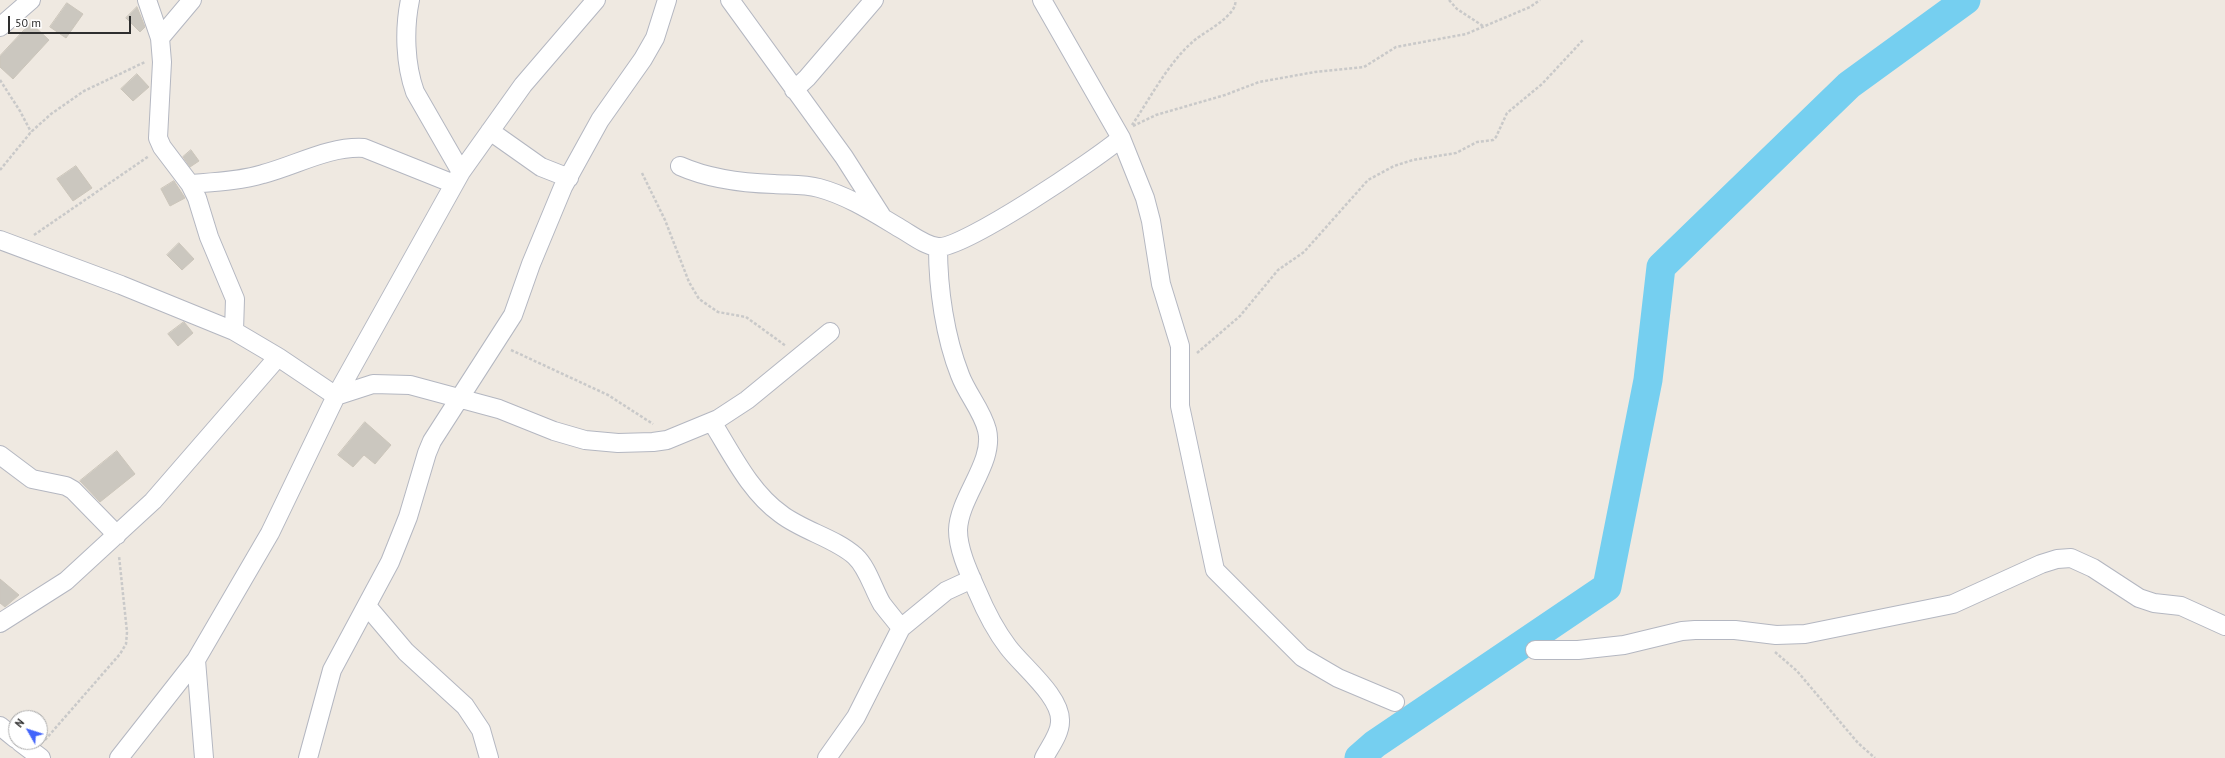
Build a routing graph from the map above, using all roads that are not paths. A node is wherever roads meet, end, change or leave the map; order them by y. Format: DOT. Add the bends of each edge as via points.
graph roads {
  1 [pos="31,0"];
  2 [pos="147,0"];
  3 [pos="192,0"];
  4 [pos="410,0"];
  5 [pos="596,0"];
  6 [pos="667,0"];
  7 [pos="730,0"];
  8 [pos="874,0"];
  9 [pos="1042,0"];
  10 [pos="0,27"];
  11 [pos="161,46"];
  12 [pos="794,90"];
  13 [pos="490,131"];
  14 [pos="1126,132"];
  15 [pos="680,166"];
  16 [pos="458,178"];
  17 [pos="569,178"];
  18 [pos="190,184"];
  19 [pos="883,218"];
  20 [pos="0,240"];
  21 [pos="938,248"];
  22 [pos="234,331"];
  23 [pos="830,332"];
  24 [pos="278,356"];
  25 [pos="336,396"];
  26 [pos="460,399"];
  27 [pos="712,422"];
  28 [pos="0,455"];
  29 [pos="117,535"];
  30 [pos="972,579"];
  31 [pos="367,606"];
  32 [pos="0,623"];
  33 [pos="2225,626"];
  34 [pos="901,628"];
  35 [pos="1535,650"];
  36 [pos="196,660"];
  37 [pos="1394,702"];
  38 [pos="0,726"];
  39 [pos="8,732"];
  40 [pos="119,758"];
  41 [pos="204,758"];
  42 [pos="308,758"];
  43 [pos="489,758"];
  44 [pos="827,758"];
  45 [pos="1044,758"];
  1 -- 10 [label="street"];
  2 -- 11 [label="street"];
  3 -- 11 [label="street"];
  4 -- 16 [label="street" via="406,24 411,80"];
  5 -- 13 [label="street" via="523,85"];
  6 -- 17 [label="street" via="655,38 600,120"];
  7 -- 12 [label="street"];
  8 -- 12 [label="street"];
  9 -- 14 [label="street"];
  11 -- 18 [label="street" via="158,128 162,147"];
  12 -- 19 [label="street" via="844,157"];
  13 -- 16 [label="street"];
  13 -- 17 [label="street" via="541,166"];
  14 -- 21 [label="street" via="1023,205 964,240"];
  14 -- 37 [label="street" via="1151,221 1161,284 1180,346 1180,406 1215,570 1302,657 1338,678"];
  15 -- 19 [label="street" via="697,174 736,181 819,188 846,198"];
  16 -- 18 [label="street" via="364,148 352,148 335,150 263,174 222,182"];
  16 -- 25 [label="street"];
  17 -- 26 [label="street" via="531,264 513,315"];
  18 -- 22 [label="street" via="208,237 235,299"];
  19 -- 21 [label="street"];
  20 -- 22 [label="street" via="121,284"];
  21 -- 30 [label="street" via="950,340 960,375 987,430 988,444 968,494 958,530 960,545"];
  22 -- 24 [label="street"];
  23 -- 27 [label="street" via="747,400"];
  24 -- 25 [label="street"];
  24 -- 29 [label="street" via="152,501"];
  25 -- 26 [label="street" via="373,384 394,383"];
  25 -- 36 [label="street" via="270,533"];
  26 -- 27 [label="street" via="499,409 548,429 585,440 640,443 674,437"];
  26 -- 31 [label="street" via="427,453 399,541"];
  27 -- 34 [label="street" via="748,478 769,504 781,515 846,549 856,557 882,604"];
  28 -- 29 [label="street" via="32,479 66,486 73,490"];
  29 -- 32 [label="street" via="66,581"];
  30 -- 34 [label="street" via="946,591"];
  30 -- 45 [label="street" via="999,634 1056,704 1060,723 1054,741"];
  31 -- 42 [label="street" via="332,670"];
  31 -- 43 [label="street" via="406,652 465,706 481,730"];
  33 -- 35 [label="street" via="2182,606 2154,603 2139,598 2093,568 2071,558 2042,564 1953,604 1805,634 1695,630 1624,645 1578,650"];
  34 -- 44 [label="street" via="856,717"];
  36 -- 40 [label="street"];
  36 -- 41 [label="street"];
  38 -- 39 [label="street"];
}
